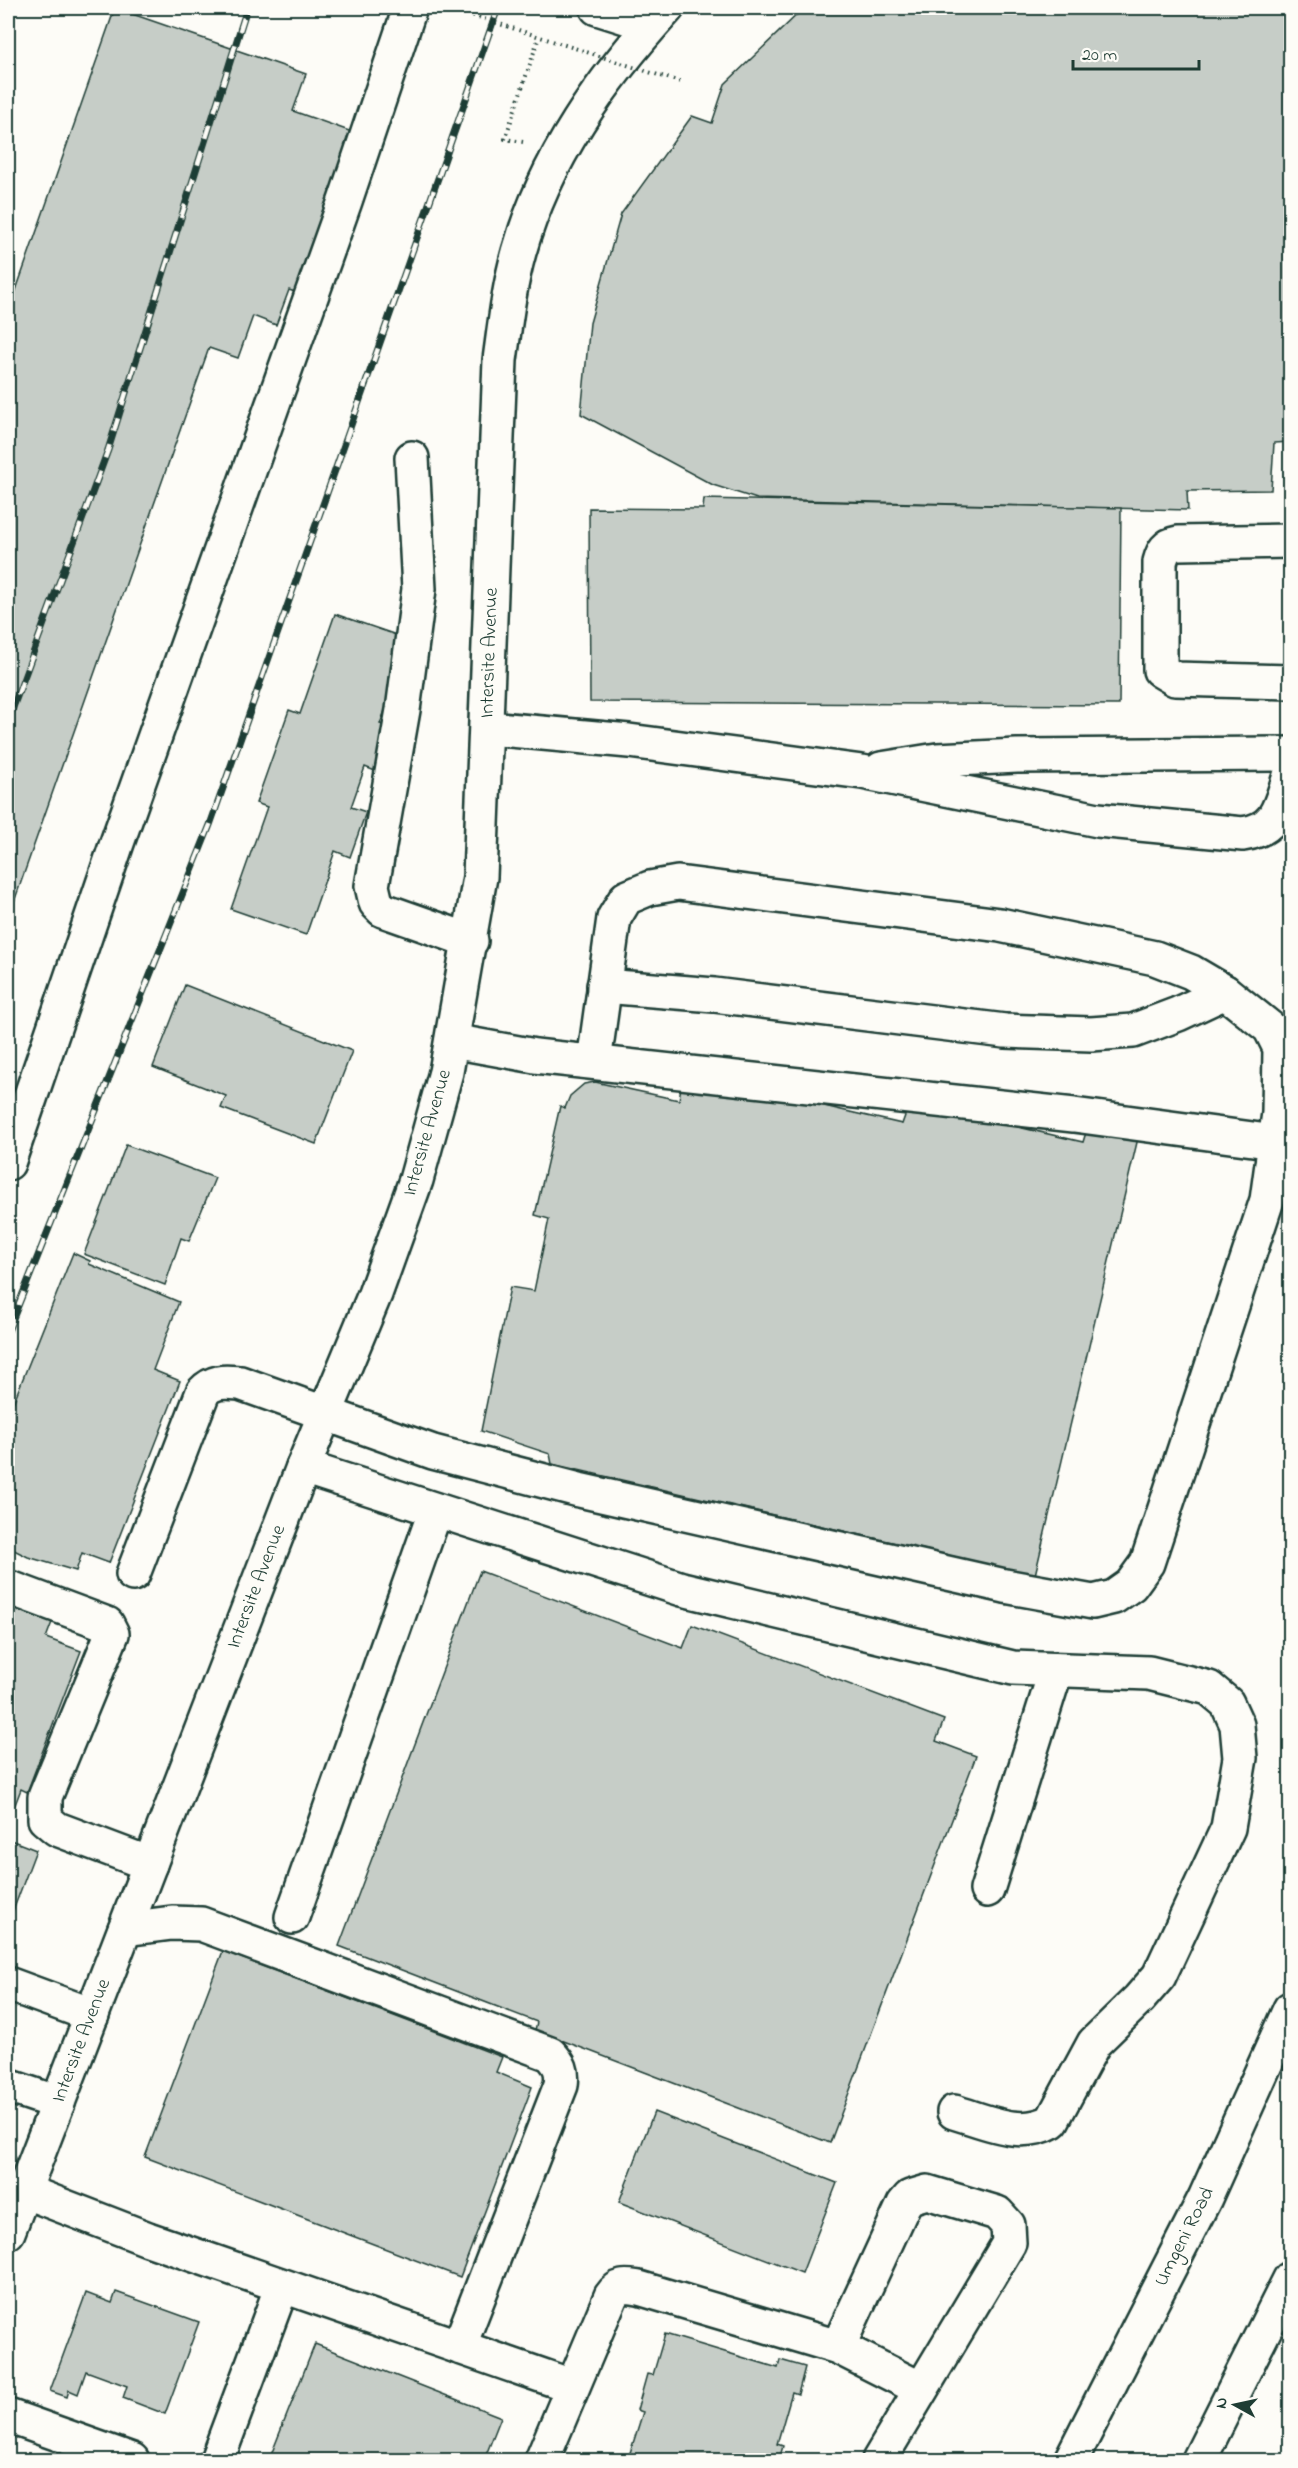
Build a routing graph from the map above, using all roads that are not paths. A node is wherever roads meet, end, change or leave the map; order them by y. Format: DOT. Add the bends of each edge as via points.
graph roads {
  1 [pos="411,8"];
  2 [pos="597,8"];
  3 [pos="659,16"];
  4 [pos="412,458"];
  5 [pos="1290,541"];
  6 [pos="1290,682"];
  7 [pos="488,728"];
  8 [pos="1290,754"];
  9 [pos="862,772"];
  10 [pos="1290,776"];
  11 [pos="471,941"];
  12 [pos="604,986"];
  13 [pos="1225,992"];
  14 [pos="452,1041"];
  15 [pos="594,1062"];
  16 [pos="1275,1142"];
  17 [pos="8,1163"];
  18 [pos="326,1414"];
  19 [pos="303,1467"];
  20 [pos="435,1512"];
  21 [pos="133,1574"];
  22 [pos="13,1589"];
  23 [pos="1056,1670"];
  24 [pos="150,1864"];
  25 [pos="987,1890"];
  26 [pos="292,1917"];
  27 [pos="125,1929"];
  28 [pos="8,1984"];
  29 [pos="1290,2009"];
  30 [pos="92,2015"];
  31 [pos="8,2086"];
  32 [pos="58,2103"];
  33 [pos="954,2112"];
  34 [pos="24,2191"];
  35 [pos="8,2232"];
  36 [pos="1290,2279"];
  37 [pos="282,2286"];
  38 [pos="459,2347"];
  39 [pos="838,2347"];
  40 [pos="572,2386"];
  41 [pos="921,2389"];
  42 [pos="8,2416"];
  43 [pos="69,2450"];
  44 [pos="132,2460"];
  45 [pos="217,2460"];
  46 [pos="542,2460"];
  47 [pos="879,2460"];
  48 [pos="1071,2460"];
  49 [pos="1199,2460"];
  1 -- 17 [label="main road"];
  2 -- 3 [label="main road"];
  3 -- 7 [label="main road, Intersite Avenue" via="606,80 563,147 519,252 500,360"];
  4 -- 11 [label="main road" via="420,589 372,886 376,903 383,910"];
  5 -- 6 [label="main road" via="1169,544 1160,562 1160,670 1175,679"];
  7 -- 9 [label="main road" via="629,741"];
  7 -- 11 [label="main road, Intersite Avenue" via="480,877"];
  8 -- 9 [label="main road" via="937,759"];
  9 -- 10 [label="main road" via="1098,820 1243,834 1265,828 1276,816"];
  11 -- 14 [label="main road, Intersite Avenue"];
  12 -- 13 [label="main road" via="714,995 1005,1032 1091,1034 1133,1031"];
  12 -- 13 [label="main road" via="614,918 626,898 678,883 1000,925 1155,958 1191,972"];
  12 -- 15 [label="main road"];
  13 -- 16 [label="main road" via="1270,1028 1280,1048"];
  14 -- 15 [label="main road"];
  14 -- 18 [label="main road, Intersite Avenue" via="416,1180"];
  15 -- 16 [label="main road" via="1074,1115"];
  16 -- 18 [label="main road" via="1267,1200 1147,1563 1131,1585 1114,1597 1093,1602 1005,1586 579,1490 433,1452"];
  18 -- 19 [label="main road, Intersite Avenue"];
  18 -- 21 [label="main road" via="240,1383 210,1385 203,1392"];
  19 -- 20 [label="main road"];
  19 -- 24 [label="main road, Intersite Avenue"];
  20 -- 23 [label="main road" via="682,1589 1013,1668"];
  20 -- 26 [label="main road"];
  22 -- 24 [label="main road" via="107,1624 112,1634 45,1797 45,1819 57,1829"];
  23 -- 25 [label="main road"];
  23 -- 33 [label="main road" via="1149,1673 1209,1688 1227,1703 1237,1725 1240,1758 1228,1828 1159,1976 1094,2043 1052,2121 1026,2131"];
  24 -- 27 [label="main road, Intersite Avenue"];
  27 -- 30 [label="main road, Intersite Avenue"];
  27 -- 38 [label="main road" via="201,1924 550,2054 559,2063 561,2085"];
  28 -- 30 [label="main road"];
  29 -- 48 [label="main road, Umgeni Road" via="1205,2198"];
  30 -- 32 [label="main road, Intersite Avenue"];
  31 -- 32 [label="main road"];
  32 -- 34 [label="main road, Intersite Avenue"];
  34 -- 35 [label="main road, Intersite Avenue"];
  34 -- 37 [label="main road"];
  36 -- 49 [label="main road"];
  37 -- 38 [label="main road"];
  37 -- 45 [label="main road"];
  38 -- 40 [label="main road"];
  39 -- 40 [label="main road" via="623,2286 611,2296"];
  39 -- 41 [label="main road"];
  39 -- 41 [label="main road" via="910,2197 927,2192 997,2213 1008,2224 1010,2242"];
  40 -- 46 [label="main road"];
  41 -- 47 [label="main road"];
  42 -- 43 [label="main road"];
  43 -- 44 [label="main road"];
}
